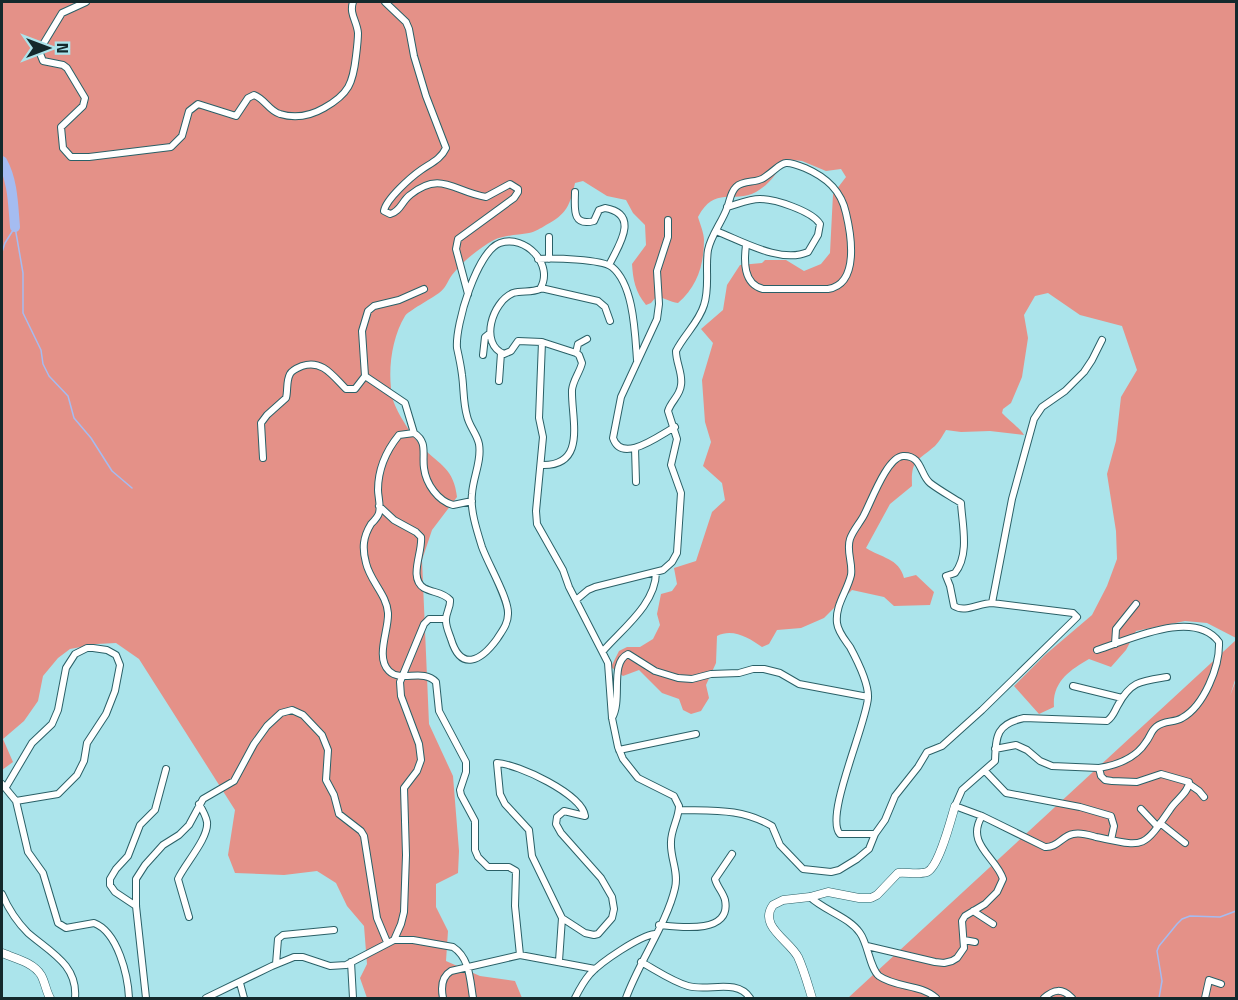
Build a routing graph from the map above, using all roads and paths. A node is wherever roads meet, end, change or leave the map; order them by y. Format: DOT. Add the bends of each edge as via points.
graph roads {
  1 [pos="86,2"];
  2 [pos="353,2"];
  3 [pos="385,2"];
  4 [pos="575,192"];
  5 [pos="727,207"];
  6 [pos="668,220"];
  7 [pos="716,231"];
  8 [pos="549,237"];
  9 [pos="746,245"];
  10 [pos="538,259"];
  11 [pos="549,259"];
  12 [pos="609,265"];
  13 [pos="541,288"];
  14 [pos="424,290"];
  15 [pos="468,295"];
  16 [pos="609,321"];
  17 [pos="490,333"];
  18 [pos="587,339"];
  19 [pos="1102,340"];
  20 [pos="542,342"];
  21 [pos="501,353"];
  22 [pos="576,353"];
  23 [pos="483,355"];
  24 [pos="637,360"];
  25 [pos="365,376"];
  26 [pos="499,381"];
  27 [pos="675,427"];
  28 [pos="414,433"];
  29 [pos="635,448"];
  30 [pos="263,458"];
  31 [pos="541,465"];
  32 [pos="636,482"];
  33 [pos="472,501"];
  34 [pos="379,506"];
  35 [pos="656,572"];
  36 [pos="576,600"];
  37 [pos="992,603"];
  38 [pos="1136,604"];
  39 [pos="445,619"];
  40 [pos="1115,644"];
  41 [pos="1097,650"];
  42 [pos="603,651"];
  43 [pos="402,675"];
  44 [pos="1167,677"];
  45 [pos="1073,686"];
  46 [pos="868,697"];
  47 [pos="1122,698"];
  48 [pos="612,718"];
  49 [pos="696,734"];
  50 [pos="995,748"];
  51 [pos="619,750"];
  52 [pos="1099,768"];
  53 [pos="165,769"];
  54 [pos="985,771"];
  55 [pos="1189,784"];
  56 [pos="4,786"];
  57 [pos="1204,797"];
  58 [pos="16,801"];
  59 [pos="199,804"];
  60 [pos="955,806"];
  61 [pos="1141,809"];
  62 [pos="679,810"];
  63 [pos="982,816"];
  64 [pos="1159,825"];
  65 [pos="875,834"];
  66 [pos="1111,840"];
  67 [pos="1185,843"];
  68 [pos="732,854"];
  69 [pos="2,894"];
  70 [pos="810,897"];
  71 [pos="136,906"];
  72 [pos="973,910"];
  73 [pos="189,917"];
  74 [pos="562,918"];
  75 [pos="993,924"];
  76 [pos="660,925"];
  77 [pos="334,930"];
  78 [pos="655,934"];
  79 [pos="964,940"];
  80 [pos="391,941"];
  81 [pos="975,942"];
  82 [pos="867,946"];
  83 [pos="2,953"];
  84 [pos="520,955"];
  85 [pos="559,961"];
  86 [pos="351,962"];
  87 [pos="641,962"];
  88 [pos="276,964"];
  89 [pos="467,966"];
  90 [pos="595,969"];
  91 [pos="240,983"];
  92 [pos="1221,984"];
  93 [pos="50,999"];
  94 [pos="75,999"];
  95 [pos="129,999"];
  96 [pos="146,999"];
  97 [pos="206,999"];
  98 [pos="244,999"];
  99 [pos="353,999"];
  100 [pos="443,999"];
  101 [pos="473,999"];
  102 [pos="575,999"];
  103 [pos="626,999"];
  104 [pos="750,999"];
  105 [pos="812,999"];
  106 [pos="936,999"];
  107 [pos="1044,999"];
  108 [pos="1072,999"];
  109 [pos="1205,999"];
  1 -- 2 [label="street" via="62,13 39,51 43,61 67,68 85,98 83,106 62,127 63,148 71,157 171,147 182,136 189,111 198,104 236,116 254,95 279,114 317,113 342,95 353,79 358,34 352,16"];
  3 -- 15 [label="street" via="409,29 426,96 446,148 437,160 412,177 384,211 396,213 404,200 429,184 445,183 486,197 510,184 518,189 514,198 458,239 456,249"];
  4 -- 12 [label="street" via="578,220 594,221 605,208 615,211 624,221 626,231"];
  5 -- 7 [label="street"];
  5 -- 9 [label="street" via="766,200 807,212 820,225 814,243 804,254 783,255"];
  5 -- 9 [label="street" via="739,185 763,179 785,163 823,177 842,197 852,252 844,279 833,288 754,286 748,279"];
  6 -- 24 [label="street" via="668,237 657,271 657,319"];
  7 -- 9 [label="street"];
  7 -- 27 [label="street" via="708,250 705,303 676,351 681,386 668,411"];
  8 -- 11 [label="street"];
  10 -- 11 [label="street"];
  10 -- 13 [label="street" via="544,270"];
  10 -- 15 [label="street" via="522,243 498,243 481,265"];
  11 -- 12 [label="street"];
  12 -- 24 [label="street" via="627,292"];
  13 -- 16 [label="street" via="598,301 605,307"];
  13 -- 17 [label="street" via="513,293 503,300"];
  14 -- 25 [label="street" via="368,311 362,331"];
  15 -- 33 [label="street" via="457,339 466,415 479,445"];
  17 -- 21 [label="street" via="493,346"];
  17 -- 23 [label="street" via="485,337"];
  18 -- 22 [label="street" via="578,344"];
  19 -- 37 [label="street" via="1084,372 1042,407 1034,419 1012,499"];
  20 -- 21 [label="street" via="518,341 511,351"];
  20 -- 22 [label="street"];
  20 -- 31 [label="street"];
  21 -- 26 [label="street"];
  22 -- 31 [label="street" via="582,363 573,384 575,437 570,452 562,460"];
  24 -- 29 [label="street" via="621,397 613,432 617,445"];
  25 -- 28 [label="street" via="405,403"];
  25 -- 30 [label="street" via="349,390 319,365 304,365 292,371 286,398 261,423"];
  27 -- 29 [label="street"];
  27 -- 35 [label="street" via="677,439 671,465 681,493 679,545 667,568"];
  28 -- 33 [label="street" via="424,444 424,471 437,495 453,505"];
  28 -- 34 [label="street" via="399,435 382,463 378,475"];
  29 -- 32 [label="street"];
  31 -- 36 [label="street" via="537,524"];
  33 -- 39 [label="street" via="482,546 508,608 507,622 487,652 468,660 456,653"];
  34 -- 39 [label="street" via="421,537 417,580 425,589 448,597 451,603"];
  34 -- 43 [label="street" via="364,535 364,553 368,572 387,610 384,661 389,671 398,677"];
  35 -- 36 [label="street" via="595,587"];
  35 -- 42 [label="street" via="655,588"];
  36 -- 42 [label="street"];
  37 -- 46 [label="street" via="964,609 954,606 946,576 956,573 961,564 961,503 927,481 915,459 898,457 883,476 851,536 850,575 837,612 838,627 854,655"];
  37 -- 65 [label="street" via="1059,610 1077,617 990,703 942,746 927,752 895,796"];
  38 -- 40 [label="street" via="1116,629"];
  39 -- 43 [label="street" via="429,619 424,624"];
  40 -- 41 [label="street"];
  40 -- 52 [label="street" via="1180,626 1208,631 1220,648 1206,694 1197,707 1180,719 1159,724 1130,758"];
  42 -- 48 [label="street" via="608,663"];
  43 -- 80 [label="street" via="401,696 422,760 403,793 404,912"];
  43 -- 84 [label="street" via="434,678 439,711 466,762 460,790 475,821 475,850 489,867 516,871"];
  44 -- 47 [label="street" via="1134,684"];
  45 -- 47 [label="street"];
  46 -- 48 [label="street" via="799,684 764,669 711,674 692,680 678,678 655,671 628,654 617,666 617,706"];
  46 -- 65 [label="street" via="835,825 840,834"];
  47 -- 50 [label="street" via="1107,721 1012,721 997,735"];
  48 -- 51 [label="street"];
  49 -- 51 [label="street"];
  50 -- 52 [label="street" via="1016,745 1052,766"];
  50 -- 54 [label="street" via="995,761"];
  51 -- 62 [label="street" via="638,778 677,799"];
  52 -- 55 [label="street" via="1105,780 1137,782 1161,774"];
  53 -- 71 [label="street" via="155,810 140,825 128,856 110,879 115,892"];
  54 -- 60 [label="street" via="962,790"];
  54 -- 66 [label="street" via="1006,793 1112,816"];
  55 -- 57 [label="street"];
  55 -- 64 [label="street"];
  56 -- 58 [label="street"];
  56 -- 58 [label="street" via="32,743 55,718 66,668 75,654 93,648 116,655 120,665 115,691 87,743 77,775 58,794"];
  58 -- 95 [label="street" via="28,852 43,873 58,923 66,928 94,923 103,929 122,959"];
  59 -- 71 [label="street" via="189,825 163,845 139,874"];
  59 -- 73 [label="street" via="207,827 178,879"];
  59 -- 80 [label="street" via="234,781 254,744 273,720 286,711 303,715 326,742 325,774 339,814 364,836 377,918"];
  60 -- 63 [label="street"];
  60 -- 70 [label="street" via="930,870 898,873 871,898 835,892"];
  61 -- 64 [label="street"];
  62 -- 65 [label="street" via="735,812 767,823 782,847 808,871 831,872 845,867 869,849"];
  62 -- 76 [label="street" via="671,839 676,885"];
  63 -- 66 [label="street" via="1045,847 1076,833"];
  63 -- 72 [label="street" via="978,838 1003,879 997,892"];
  64 -- 66 [label="street" via="1143,841 1125,844"];
  64 -- 67 [label="street"];
  68 -- 76 [label="street" via="715,879 725,898 722,916 716,922 704,927"];
  69 -- 94 [label="street" via="23,927 64,963 73,977"];
  70 -- 82 [label="street" via="856,928"];
  70 -- 105 [label="street" via="778,902 769,915 772,927 798,956"];
  71 -- 96 [label="street"];
  72 -- 75 [label="street"];
  72 -- 79 [label="street" via="962,921"];
  74 -- 74 [label="street" via="594,935 613,915 608,888 556,824 564,811 585,813 567,795 534,774 497,763 500,794 530,830 532,856"];
  74 -- 85 [label="street"];
  76 -- 78 [label="street"];
  77 -- 88 [label="street" via="283,935 278,939"];
  78 -- 87 [label="street"];
  78 -- 90 [label="street" via="645,936"];
  79 -- 81 [label="street"];
  79 -- 82 [label="street" via="957,958 944,963"];
  80 -- 86 [label="street"];
  80 -- 89 [label="street" via="413,940 453,947"];
  82 -- 106 [label="street" via="880,976"];
  83 -- 93 [label="street" via="36,969"];
  84 -- 85 [label="street"];
  84 -- 89 [label="street"];
  85 -- 90 [label="street"];
  86 -- 88 [label="street" via="330,966 300,957"];
  86 -- 99 [label="street"];
  87 -- 103 [label="street"];
  87 -- 104 [label="street" via="689,987 735,988"];
  88 -- 91 [label="street"];
  89 -- 100 [label="street" via="445,975"];
  89 -- 101 [label="street"];
  90 -- 102 [label="street"];
  91 -- 97 [label="street"];
  91 -- 98 [label="street"];
  92 -- 109 [label="street" via="1209,980"];
  107 -- 108 [label="street" via="1059,990"];
}
